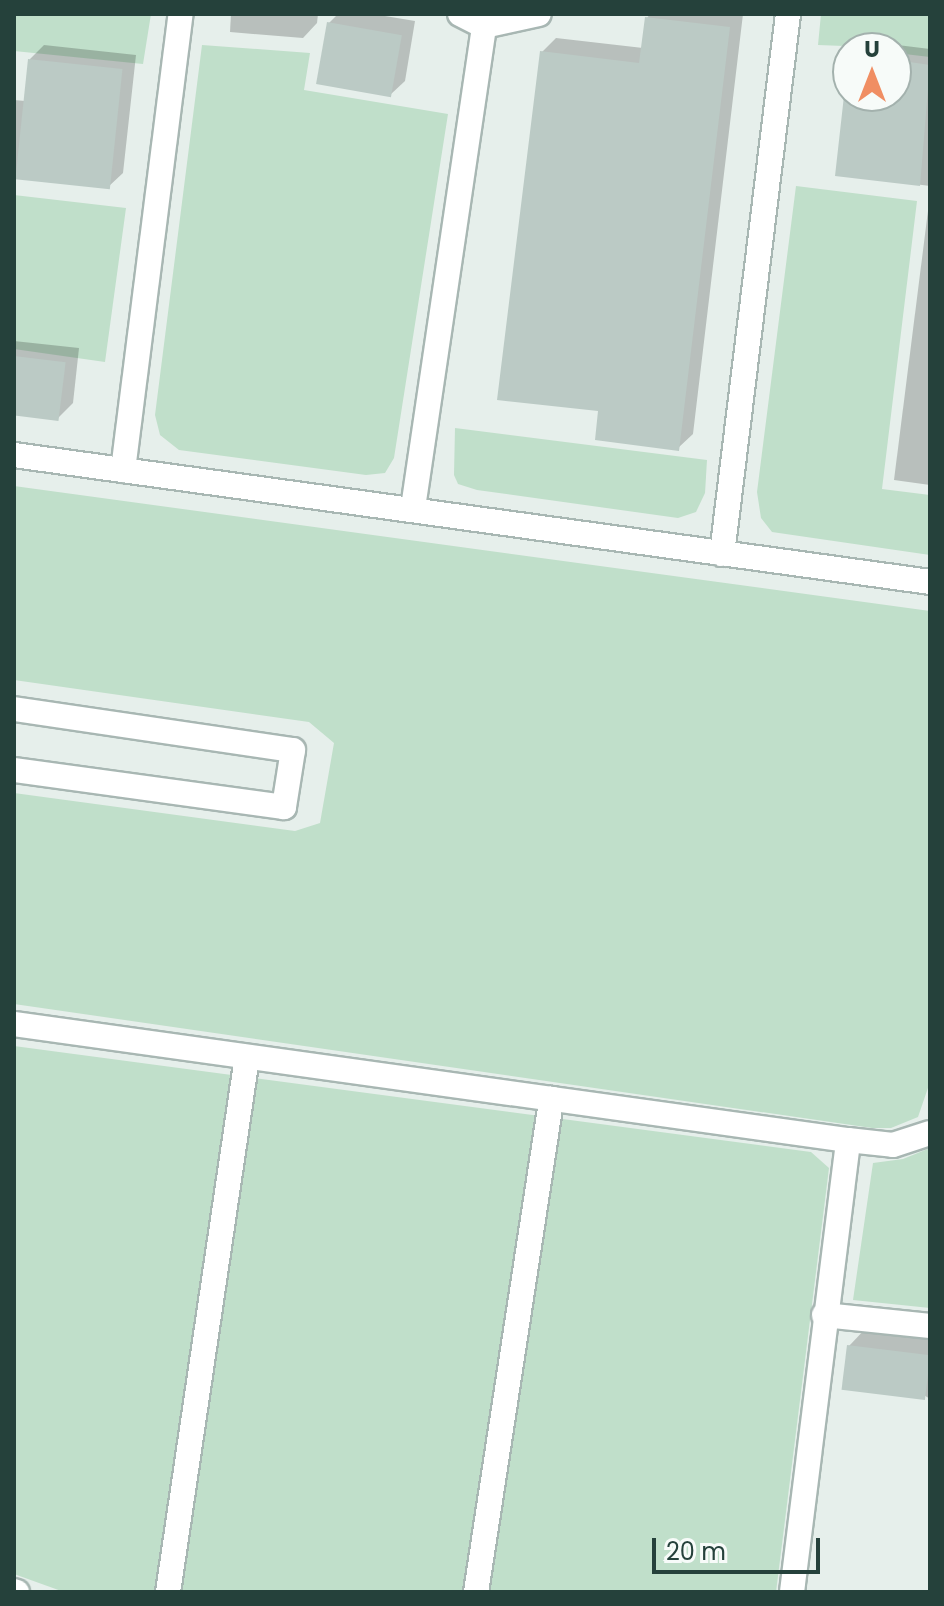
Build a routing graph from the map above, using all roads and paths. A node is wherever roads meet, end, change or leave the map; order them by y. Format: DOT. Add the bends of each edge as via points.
graph roads {
  1 [pos="181,14"];
  2 [pos="460,14"];
  3 [pos="539,14"];
  4 [pos="788,14"];
  5 [pos="484,26"];
  6 [pos="14,455"];
  7 [pos="123,470"];
  8 [pos="413,508"];
  9 [pos="722,554"];
  10 [pos="930,582"];
  11 [pos="14,709"];
  12 [pos="14,770"];
  13 [pos="14,1024"];
  14 [pos="247,1057"];
  15 [pos="551,1099"];
  16 [pos="930,1133"];
  17 [pos="848,1140"];
  18 [pos="824,1315"];
  19 [pos="930,1326"];
  20 [pos="168,1592"];
  21 [pos="476,1592"];
  22 [pos="792,1592"];
  1 -- 7 [label="street"];
  2 -- 5 [label="street"];
  3 -- 5 [label="street"];
  4 -- 9 [label="street"];
  5 -- 8 [label="street"];
  6 -- 7 [label="street"];
  7 -- 8 [label="street"];
  8 -- 9 [label="street"];
  9 -- 10 [label="street"];
  11 -- 12 [label="street" via="293,750 284,807"];
  13 -- 14 [label="street"];
  14 -- 15 [label="street"];
  14 -- 20 [label="street"];
  15 -- 17 [label="street"];
  15 -- 21 [label="street"];
  16 -- 17 [label="street" via="893,1145"];
  17 -- 18 [label="street"];
  18 -- 19 [label="street"];
  18 -- 22 [label="street"];
}
